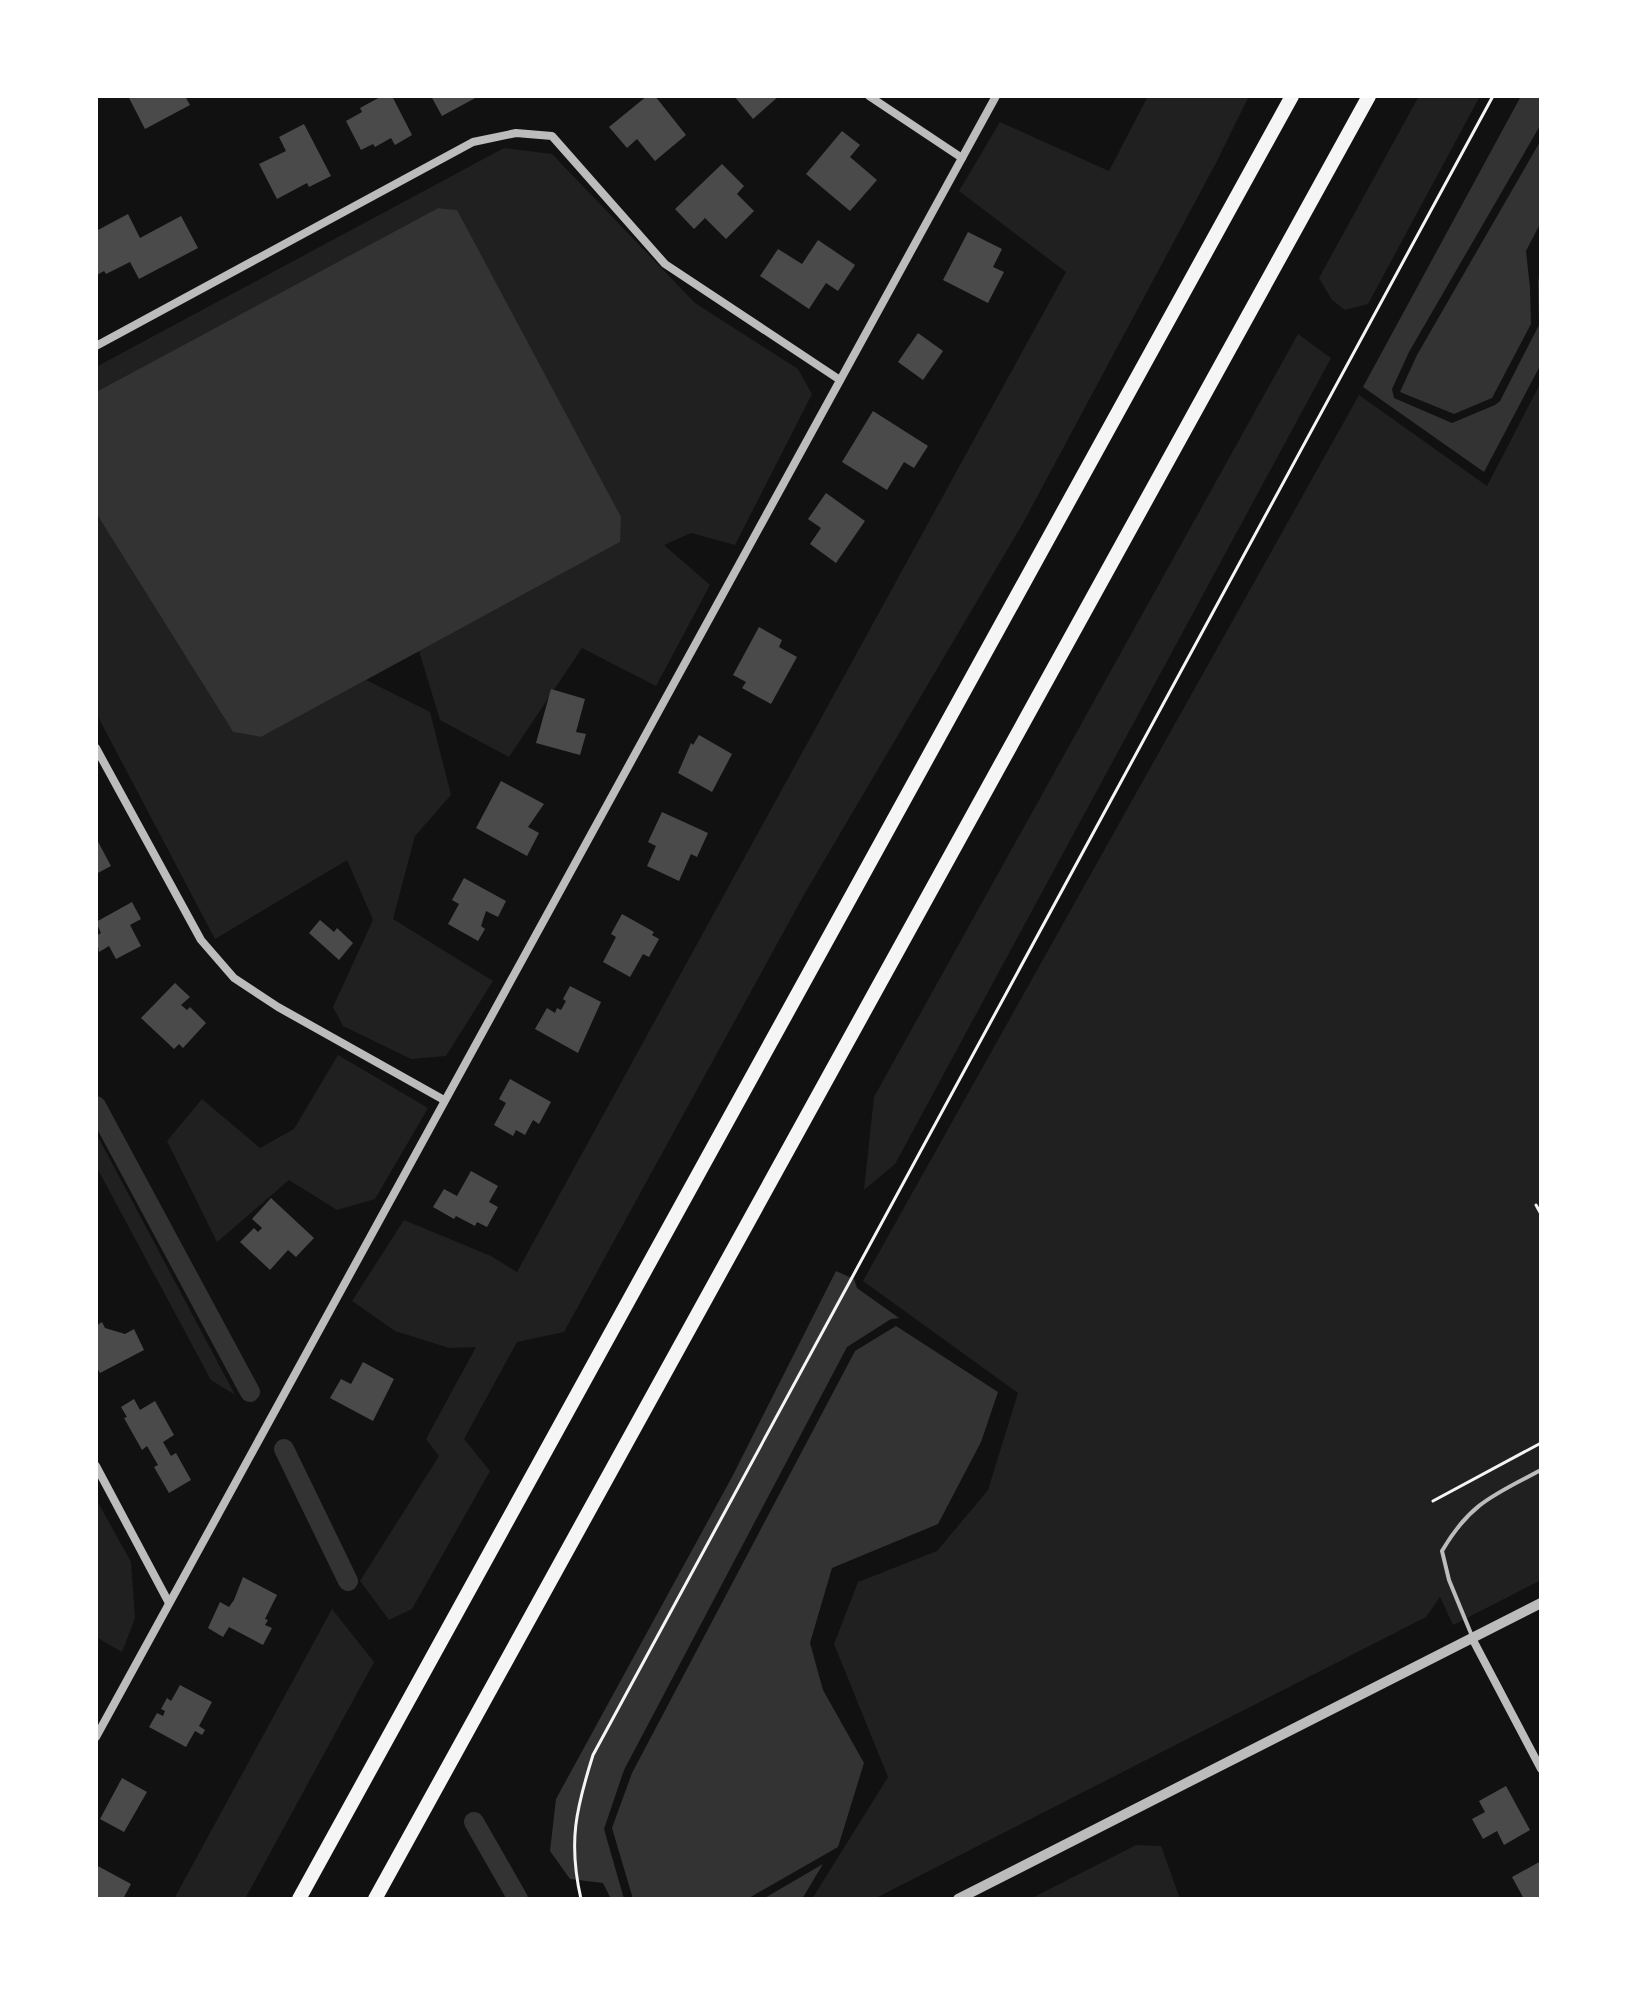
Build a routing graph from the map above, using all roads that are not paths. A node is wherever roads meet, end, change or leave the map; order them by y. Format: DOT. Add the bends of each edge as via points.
graph roads {
  1 [pos="869,96"];
  2 [pos="996,96"];
  3 [pos="1292,96"];
  4 [pos="1369,96"];
  5 [pos="962,158"];
  6 [pos="96,346"];
  7 [pos="840,380"];
  8 [pos="96,748"];
  9 [pos="444,1100"];
  10 [pos="96,1466"];
  11 [pos="1541,1470"];
  12 [pos="169,1603"];
  13 [pos="1541,1603"];
  14 [pos="1473,1640"];
  15 [pos="96,1737"];
  16 [pos="1541,1769"];
  17 [pos="299,1899"];
  18 [pos="375,1899"];
  19 [pos="958,1899"];
  1 -- 5 [label="street"];
  2 -- 5 [label="street"];
  3 -- 17 [label="highway"];
  4 -- 18 [label="highway"];
  5 -- 7 [label="street"];
  6 -- 7 [label="street" via="470,144 516,133 552,136 665,264"];
  7 -- 9 [label="street"];
  8 -- 9 [label="street" via="201,940 234,978"];
  9 -- 12 [label="street"];
  10 -- 12 [label="street"];
  11 -- 14 [label="lane" via="1485,1500 1458,1524 1442,1551"];
  12 -- 15 [label="street"];
  13 -- 14 [label="street"];
  14 -- 16 [label="street"];
  14 -- 19 [label="street"];
}
